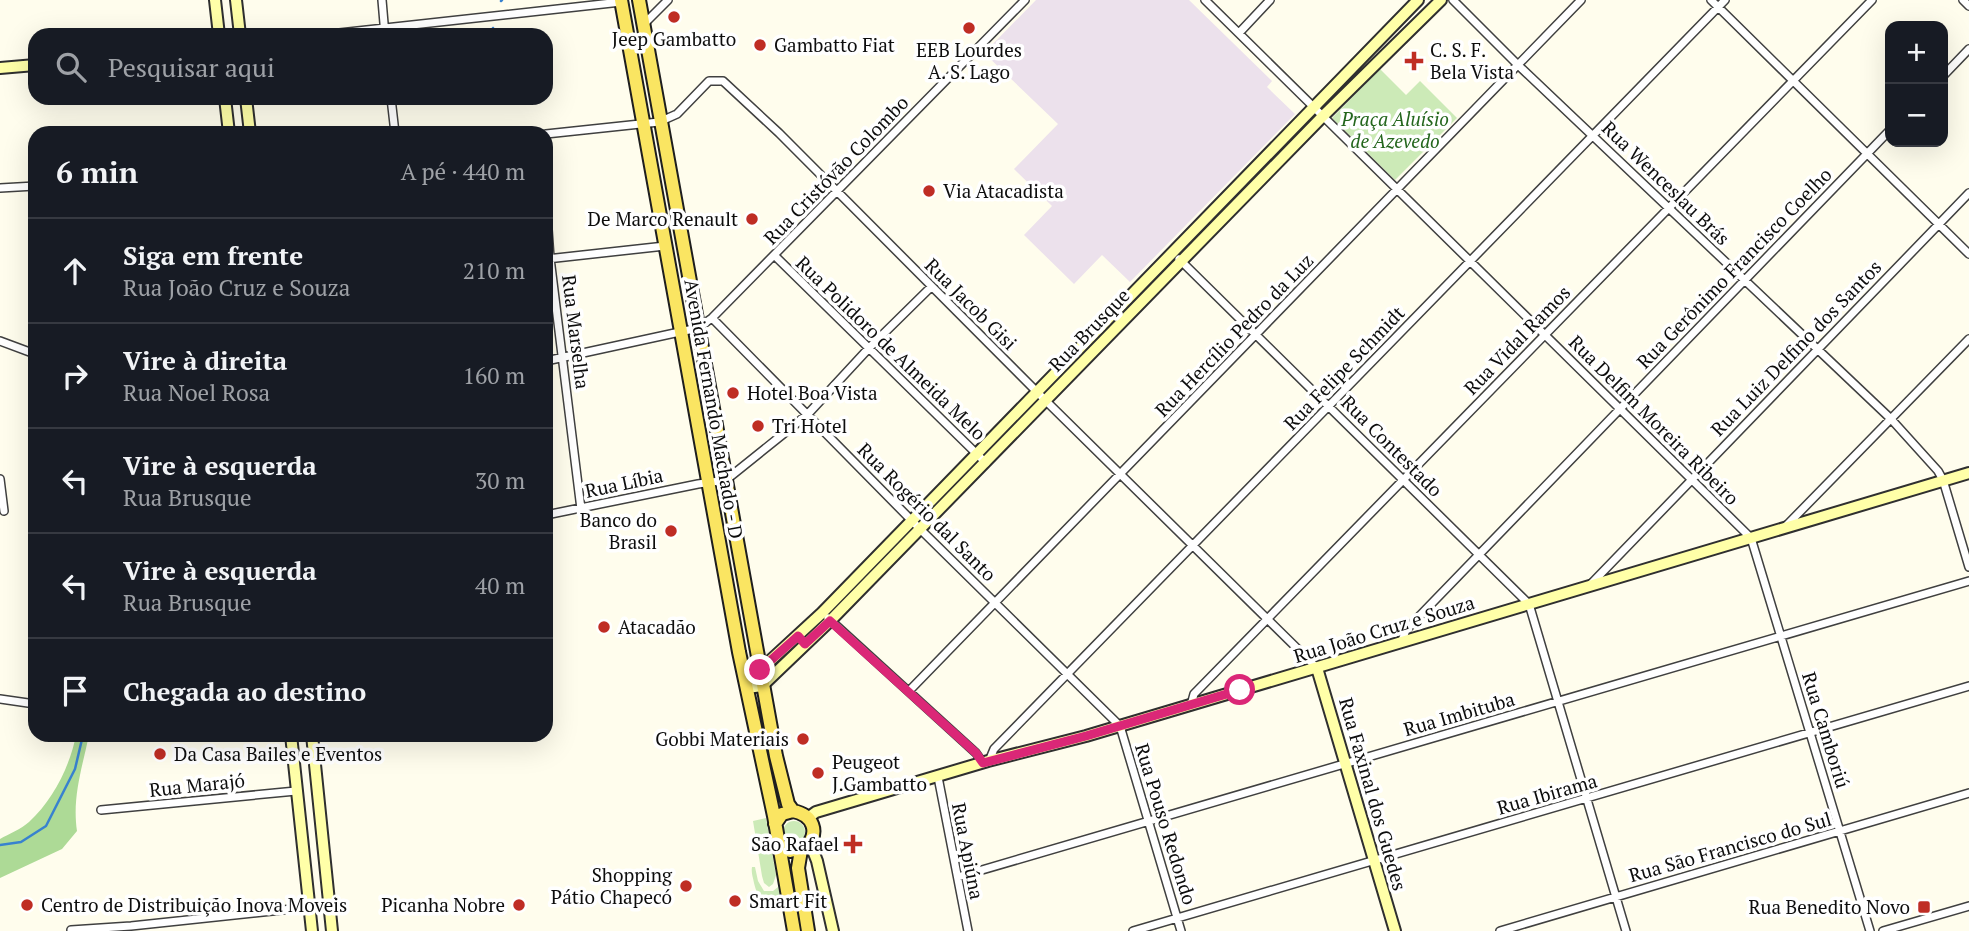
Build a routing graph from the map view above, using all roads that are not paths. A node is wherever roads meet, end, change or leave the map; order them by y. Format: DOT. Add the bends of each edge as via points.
graph roads {
  1 [pos="215,0"];
  2 [pos="236,0"];
  3 [pos="382,0"];
  4 [pos="639,0"];
  5 [pos="668,0"];
  6 [pos="1025,0"];
  7 [pos="1205,0"];
  8 [pos="1270,0"];
  9 [pos="1418,0"];
  10 [pos="1441,0"];
  11 [pos="1453,0"];
  12 [pos="1581,0"];
  13 [pos="1711,0"];
  14 [pos="1725,0"];
  15 [pos="1872,0"];
  16 [pos="1963,0"];
  17 [pos="621,1"];
  18 [pos="1969,6"];
  19 [pos="1718,7"];
  20 [pos="644,24"];
  21 [pos="218,28"];
  22 [pos="239,28"];
  23 [pos="385,28"];
  24 [pos="409,28"];
  25 [pos="1238,33"];
  26 [pos="1969,49"];
  27 [pos="1518,65"];
  28 [pos="28,66"];
  29 [pos="0,68"];
  30 [pos="1948,71"];
  31 [pos="1793,81"];
  32 [pos="226,105"];
  33 [pos="247,105"];
  34 [pos="392,105"];
  35 [pos="1314,107"];
  36 [pos="1323,116"];
  37 [pos="659,122"];
  38 [pos="645,124"];
  39 [pos="228,126"];
  40 [pos="249,126"];
  41 [pos="394,126"];
  42 [pos="553,133"];
  43 [pos="1594,135"];
  44 [pos="1885,135"];
  45 [pos="1867,154"];
  46 [pos="28,186"];
  47 [pos="0,188"];
  48 [pos="1397,189"];
  49 [pos="837,191"];
  50 [pos="1969,193"];
  51 [pos="1668,207"];
  52 [pos="1939,225"];
  53 [pos="665,246"];
  54 [pos="1172,252"];
  55 [pos="1969,254"];
  56 [pos="774,255"];
  57 [pos="553,258"];
  58 [pos="1181,261"];
  59 [pos="1470,261"];
  60 [pos="1745,280"];
  61 [pos="931,287"];
  62 [pos="553,290"];
  63 [pos="712,318"];
  64 [pos="698,328"];
  65 [pos="682,332"];
  66 [pos="1256,335"];
  67 [pos="1545,335"];
  68 [pos="1969,339"];
  69 [pos="0,341"];
  70 [pos="869,348"];
  71 [pos="1818,349"];
  72 [pos="28,351"];
  73 [pos="564,357"];
  74 [pos="553,359"];
  75 [pos="1036,391"];
  76 [pos="1045,400"];
  77 [pos="1329,407"];
  78 [pos="1620,409"];
  79 [pos="807,415"];
  80 [pos="1891,419"];
  81 [pos="976,453"];
  82 [pos="986,463"];
  83 [pos="1969,473"];
  84 [pos="1120,474"];
  85 [pos="0,479"];
  86 [pos="1690,479"];
  87 [pos="726,480"];
  88 [pos="1403,480"];
  89 [pos="1943,480"];
  90 [pos="709,483"];
  91 [pos="581,509"];
  92 [pos="4,511"];
  93 [pos="553,514"];
  94 [pos="911,521"];
  95 [pos="920,529"];
  96 [pos="1783,529"];
  97 [pos="1751,538"];
  98 [pos="1193,545"];
  99 [pos="1479,555"];
  100 [pos="1969,567"];
  101 [pos="743,579"];
  102 [pos="726,581"];
  103 [pos="1969,581"];
  104 [pos="1588,587"];
  105 [pos="996,602"];
  106 [pos="1529,604"];
  107 [pos="826,617"];
  108 [pos="1267,619"];
  109 [pos="1781,636"];
  110 [pos="801,640"];
  111 [pos="1401,643"];
  112 [pos="1317,667"];
  113 [pos="760,670"];
  114 [pos="744,673"];
  115 [pos="1068,674"];
  116 [pos="762,686"];
  117 [pos="1969,686"];
  118 [pos="747,688"];
  119 [pos="909,691"];
  120 [pos="0,699"];
  121 [pos="1558,702"];
  122 [pos="28,703"];
  123 [pos="1191,705"];
  124 [pos="1120,726"];
  125 [pos="1810,733"];
  126 [pos="292,742"];
  127 [pos="313,742"];
  128 [pos="986,762"];
  129 [pos="1346,764"];
  130 [pos="938,777"];
  131 [pos="296,791"];
  132 [pos="1969,793"];
  133 [pos="1586,798"];
  134 [pos="101,810"];
  135 [pos="793,811"];
  136 [pos="809,817"];
  137 [pos="1149,821"];
  138 [pos="775,824"];
  139 [pos="1840,831"];
  140 [pos="779,845"];
  141 [pos="806,847"];
  142 [pos="1374,860"];
  143 [pos="958,877"];
  144 [pos="1616,897"];
  145 [pos="329,905"];
  146 [pos="1969,906"];
  147 [pos="309,907"];
  148 [pos="1178,918"];
  149 [pos="71,930"];
  150 [pos="312,931"];
  151 [pos="332,931"];
  152 [pos="794,931"];
  153 [pos="808,931"];
  154 [pos="833,931"];
  155 [pos="968,931"];
  156 [pos="1133,931"];
  157 [pos="1181,931"];
  158 [pos="1395,931"];
  159 [pos="1500,931"];
  160 [pos="1626,931"];
  161 [pos="1870,931"];
  162 [pos="1883,931"];
  1 -- 21 [label="street"];
  2 -- 22 [label="street"];
  3 -- 23 [label="street"];
  4 -- 20 [label="main road, Avenida Fernando Machado - D"];
  5 -- 20 [label="street"];
  6 -- 49 [label="street, Rua Cristóvão Colombo"];
  7 -- 25 [label="street, Rua Delfim Moreira Ribeiro"];
  8 -- 25 [label="street"];
  9 -- 35 [label="street, Rua Brusque"];
  10 -- 36 [label="street, Rua Brusque"];
  11 -- 27 [label="street, Rua Wenceslau Brás"];
  12 -- 27 [label="street, Rua Hercílio Pedro da Luz"];
  13 -- 19 [label="street"];
  14 -- 19 [label="street, Rua Felipe Schmidt"];
  15 -- 31 [label="street, Rua Vidal Ramos"];
  16 -- 18 [label="street"];
  17 -- 24 [label="street"];
  17 -- 38 [label="main road, Avenida Fernando Machado - D"];
  19 -- 31 [label="street"];
  19 -- 43 [label="street, Rua Felipe Schmidt"];
  20 -- 37 [label="main road, Avenida Fernando Machado - D"];
  25 -- 35 [label="street, Rua Delfim Moreira Ribeiro"];
  26 -- 30 [label="street"];
  27 -- 43 [label="street, Rua Wenceslau Brás"];
  27 -- 48 [label="street, Rua Hercílio Pedro da Luz"];
  28 -- 29 [label="street"];
  31 -- 45 [label="street"];
  31 -- 51 [label="street, Rua Vidal Ramos"];
  32 -- 39 [label="street"];
  33 -- 40 [label="street"];
  34 -- 41 [label="street"];
  35 -- 36 [label="street, Rua Delfim Moreira Ribeiro"];
  35 -- 54 [label="street, Rua Brusque"];
  36 -- 48 [label="street, Rua Delfim Moreira Ribeiro"];
  36 -- 58 [label="street, Rua Brusque"];
  37 -- 38 [label="street"];
  37 -- 49 [label="street, Rua Jacob Gisi" via="677,114 709,81 723,81"];
  37 -- 64 [label="main road, Avenida Fernando Machado - D"];
  38 -- 42 [label="street"];
  38 -- 53 [label="main road, Avenida Fernando Machado - D"];
  43 -- 51 [label="street, Rua Wenceslau Brás"];
  43 -- 59 [label="street, Rua Felipe Schmidt"];
  44 -- 45 [label="street, Rua Gerônimo Francisco Coelho"];
  45 -- 52 [label="street"];
  45 -- 60 [label="street, Rua Gerônimo Francisco Coelho"];
  46 -- 47 [label="street"];
  48 -- 59 [label="street, Rua Delfim Moreira Ribeiro"];
  48 -- 66 [label="street, Rua Hercílio Pedro da Luz"];
  49 -- 56 [label="street, Rua Cristóvão Colombo"];
  49 -- 61 [label="street, Rua Jacob Gisi"];
  50 -- 52 [label="street, Rua Luiz Delfino dos Santos"];
  51 -- 60 [label="street, Rua Wenceslau Brás"];
  51 -- 67 [label="street, Rua Vidal Ramos"];
  52 -- 55 [label="street"];
  52 -- 71 [label="street, Rua Luiz Delfino dos Santos"];
  53 -- 57 [label="street"];
  53 -- 65 [label="main road, Avenida Fernando Machado - D"];
  54 -- 58 [label="street, Rua Contestado"];
  54 -- 75 [label="street, Rua Brusque"];
  56 -- 63 [label="street, Rua Cristóvão Colombo"];
  56 -- 70 [label="street, Rua Polidoro de Almeida Melo"];
  58 -- 66 [label="street, Rua Contestado"];
  58 -- 76 [label="street, Rua Brusque"];
  59 -- 67 [label="street, Rua Delfim Moreira Ribeiro"];
  59 -- 77 [label="street, Rua Felipe Schmidt"];
  60 -- 71 [label="street, Rua Wenceslau Brás"];
  60 -- 78 [label="street, Rua Gerônimo Francisco Coelho"];
  61 -- 70 [label="street"];
  61 -- 75 [label="street, Rua Jacob Gisi"];
  62 -- 73 [label="street, Rua Marselha"];
  63 -- 64 [label="street, Rua Cristóvão Colombo"];
  63 -- 79 [label="street, Rua Rogério dal Santo"];
  64 -- 65 [label="street"];
  64 -- 87 [label="main road, Avenida Fernando Machado - D"];
  65 -- 73 [label="street"];
  65 -- 90 [label="main road, Avenida Fernando Machado - D"];
  66 -- 77 [label="street, Rua Contestado"];
  66 -- 84 [label="street, Rua Hercílio Pedro da Luz"];
  67 -- 78 [label="street, Rua Delfim Moreira Ribeiro"];
  67 -- 88 [label="street, Rua Vidal Ramos"];
  68 -- 80 [label="street"];
  69 -- 72 [label="street"];
  70 -- 79 [label="street"];
  70 -- 81 [label="street, Rua Polidoro de Almeida Melo"];
  71 -- 80 [label="street, Rua Wenceslau Brás"];
  71 -- 86 [label="street, Rua Luiz Delfino dos Santos"];
  73 -- 74 [label="street"];
  73 -- 91 [label="street, Rua Marselha"];
  75 -- 76 [label="street, Rua Jacob Gisi"];
  75 -- 81 [label="street, Rua Brusque"];
  76 -- 82 [label="street, Rua Brusque"];
  76 -- 84 [label="street, Rua Jacob Gisi"];
  77 -- 88 [label="street, Rua Contestado"];
  77 -- 98 [label="street, Rua Felipe Schmidt"];
  78 -- 86 [label="street, Rua Delfim Moreira Ribeiro"];
  78 -- 99 [label="street, Rua Gerônimo Francisco Coelho"];
  79 -- 87 [label="street"];
  79 -- 94 [label="street, Rua Rogério dal Santo"];
  80 -- 89 [label="street, Rua Wenceslau Brás"];
  80 -- 96 [label="street"];
  81 -- 82 [label="street, Rua Polidoro de Almeida Melo"];
  81 -- 94 [label="street, Rua Brusque"];
  82 -- 95 [label="street, Rua Brusque"];
  83 -- 89 [label="street, Rua João Cruz e Souza"];
  84 -- 98 [label="street, Rua Jacob Gisi"];
  84 -- 105 [label="street, Rua Hercílio Pedro da Luz"];
  85 -- 92 [label="street"];
  86 -- 97 [label="street, Rua Delfim Moreira Ribeiro"];
  86 -- 104 [label="street, Rua Luiz Delfino dos Santos"];
  87 -- 90 [label="street, Rua Líbia"];
  87 -- 101 [label="main road, Avenida Fernando Machado - D"];
  88 -- 99 [label="street, Rua Contestado"];
  88 -- 108 [label="street, Rua Vidal Ramos"];
  89 -- 96 [label="street, Rua João Cruz e Souza"];
  89 -- 100 [label="street"];
  90 -- 91 [label="street, Rua Líbia"];
  90 -- 102 [label="main road, Avenida Fernando Machado - D"];
  91 -- 93 [label="street, Rua Líbia"];
  94 -- 95 [label="street, Rua Rogério dal Santo"];
  94 -- 107 [label="street, Rua Brusque"];
  95 -- 105 [label="street, Rua Rogério dal Santo"];
  95 -- 107 [label="street, Rua Brusque"];
  96 -- 97 [label="street, Rua João Cruz e Souza"];
  97 -- 104 [label="street, Rua João Cruz e Souza"];
  97 -- 109 [label="street, Rua Camboriú"];
  98 -- 108 [label="street, Rua Jacob Gisi"];
  98 -- 115 [label="street, Rua Felipe Schmidt"];
  99 -- 106 [label="street, Rua Contestado"];
  99 -- 111 [label="street, Rua Gerônimo Francisco Coelho" via="1406,630"];
  101 -- 102 [label="main road"];
  101 -- 113 [label="main road, Avenida Fernando Machado - D"];
  102 -- 114 [label="main road, Avenida Fernando Machado - D"];
  103 -- 109 [label="street, Rua Imbituba"];
  104 -- 106 [label="street, Rua João Cruz e Souza"];
  105 -- 115 [label="street, Rua Rogério dal Santo"];
  105 -- 119 [label="street, Rua Hercílio Pedro da Luz"];
  106 -- 111 [label="street, Rua João Cruz e Souza"];
  106 -- 121 [label="street"];
  107 -- 110 [label="street, Rua Brusque"];
  107 -- 119 [label="street"];
  108 -- 112 [label="street, Rua Jacob Gisi"];
  108 -- 123 [label="street, Rua Vidal Ramos" via="1194,694"];
  109 -- 121 [label="street, Rua Imbituba"];
  109 -- 125 [label="street, Rua Camboriú"];
  110 -- 113 [label="street, Rua Brusque"];
  110 -- 116 [label="street, Rua Brusque"];
  111 -- 112 [label="street, Rua João Cruz e Souza"];
  112 -- 123 [label="street, Rua João Cruz e Souza"];
  112 -- 129 [label="street, Rua Faxinal dos Guedes"];
  113 -- 114 [label="street"];
  113 -- 116 [label="main road, Avenida Fernando Machado - D"];
  114 -- 118 [label="main road, Avenida Fernando Machado - D"];
  115 -- 124 [label="street, Rua Rogério dal Santo"];
  115 -- 128 [label="street, Rua Felipe Schmidt"];
  116 -- 118 [label="street"];
  116 -- 135 [label="main road, Avenida Fernando Machado - D"];
  117 -- 125 [label="street, Rua Ibirama"];
  118 -- 138 [label="main road, Avenida Fernando Machado - D"];
  119 -- 128 [label="street"];
  120 -- 122 [label="street"];
  121 -- 129 [label="street, Rua Imbituba"];
  121 -- 133 [label="street"];
  123 -- 124 [label="street, Rua João Cruz e Souza"];
  124 -- 128 [label="street, Rua João Cruz e Souza"];
  124 -- 137 [label="street, Rua Pouso Redondo"];
  125 -- 133 [label="street, Rua Ibirama"];
  125 -- 139 [label="street, Rua Camboriú"];
  126 -- 131 [label="street"];
  127 -- 145 [label="street"];
  128 -- 130 [label="street, Rua João Cruz e Souza"];
  129 -- 137 [label="street, Rua Imbituba"];
  129 -- 142 [label="street, Rua Faxinal dos Guedes"];
  130 -- 136 [label="street, Rua João Cruz e Souza"];
  130 -- 143 [label="street, Rua Apiúna"];
  131 -- 134 [label="street, Rua Marajó"];
  131 -- 147 [label="street"];
  132 -- 139 [label="street, Rua São Francisco do Sul"];
  133 -- 142 [label="street, Rua Ibirama"];
  133 -- 144 [label="street"];
  135 -- 136 [label="main road"];
  135 -- 138 [label="main road" via="782,814"];
  136 -- 141 [label="main road" via="814,835"];
  137 -- 143 [label="street, Rua Imbituba"];
  137 -- 148 [label="street, Rua Pouso Redondo"];
  138 -- 140 [label="main road"];
  139 -- 144 [label="street, Rua São Francisco do Sul"];
  139 -- 161 [label="street, Rua Camboriú"];
  140 -- 141 [label="main road" via="790,851"];
  140 -- 152 [label="main road"];
  141 -- 153 [label="main road" via="798,868"];
  141 -- 154 [label="street" via="817,861"];
  142 -- 148 [label="street, Rua Ibirama"];
  142 -- 158 [label="street, Rua Faxinal dos Guedes"];
  143 -- 155 [label="street, Rua Apiúna"];
  144 -- 159 [label="street, Rua São Francisco do Sul"];
  144 -- 160 [label="street"];
  145 -- 147 [label="street"];
  145 -- 151 [label="street"];
  146 -- 162 [label="street"];
  147 -- 149 [label="street"];
  147 -- 150 [label="street"];
  148 -- 156 [label="street, Rua Ibirama"];
  148 -- 157 [label="street, Rua Pouso Redondo"];
}
